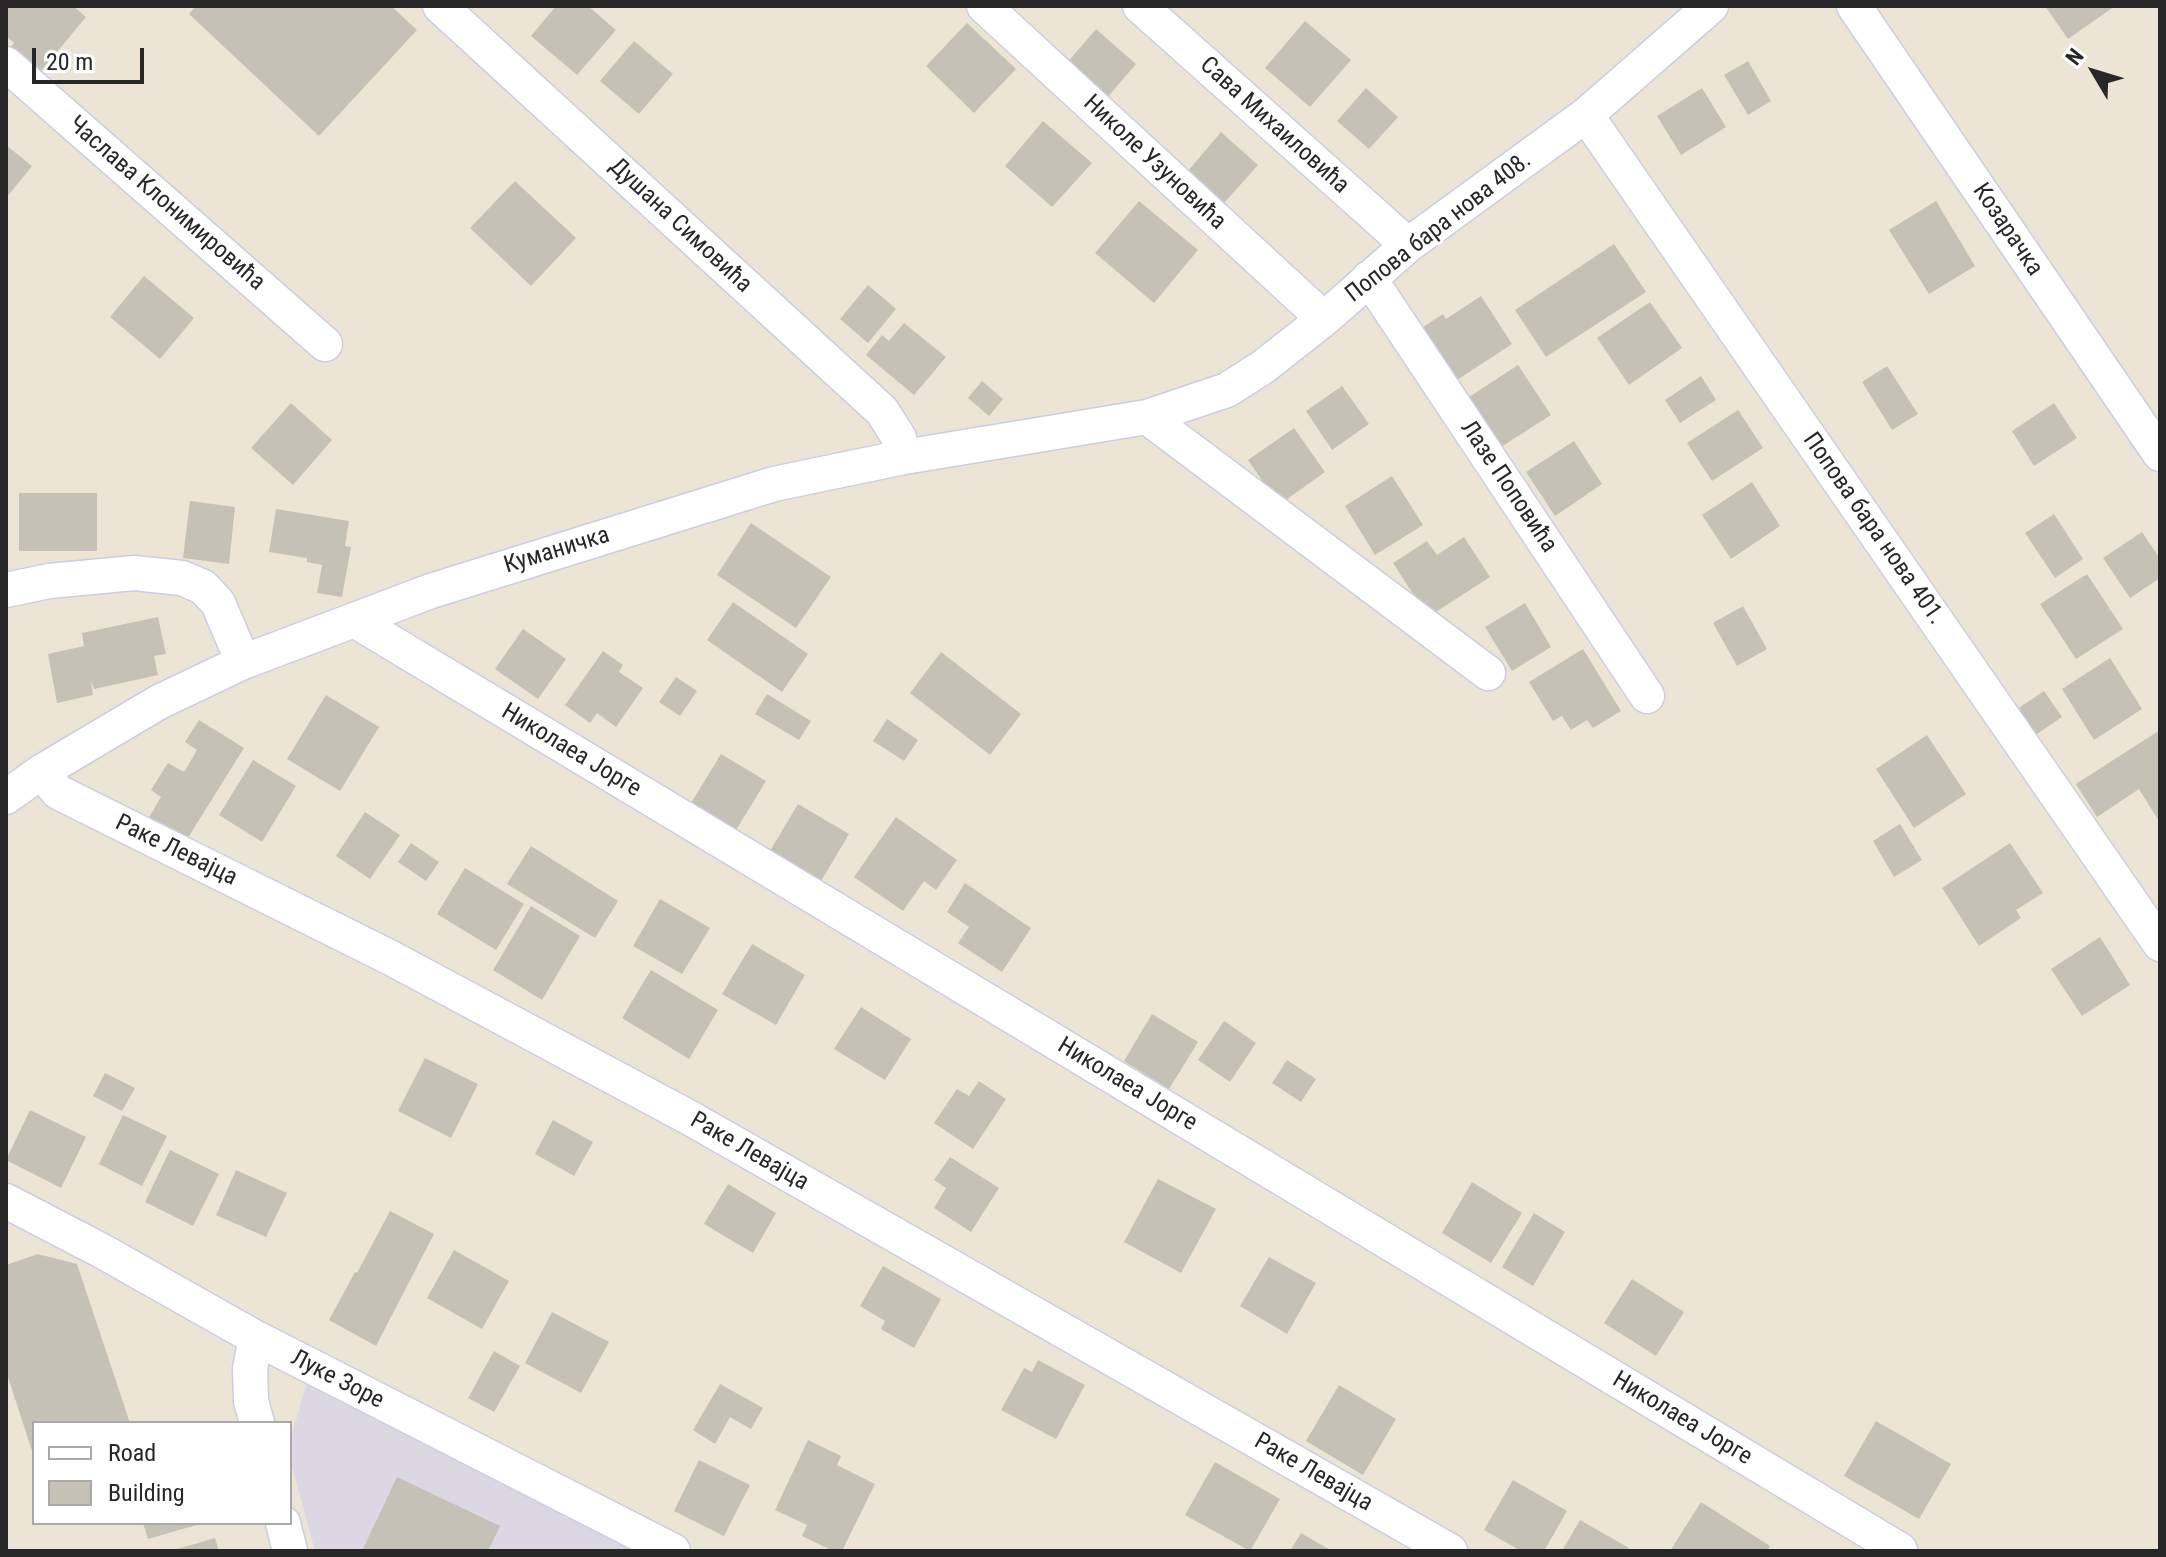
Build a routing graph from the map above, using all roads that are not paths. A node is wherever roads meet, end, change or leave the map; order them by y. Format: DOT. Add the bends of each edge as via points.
graph roads {
  1 [pos="440,6"];
  2 [pos="984,6"];
  3 [pos="1140,6"];
  4 [pos="1711,6"];
  5 [pos="1854,6"];
  6 [pos="6,64"];
  7 [pos="1586,115"];
  8 [pos="1408,245"];
  9 [pos="1369,278"];
  10 [pos="1324,319"];
  11 [pos="325,344"];
  12 [pos="1147,417"];
  13 [pos="2160,454"];
  14 [pos="904,457"];
  15 [pos="6,590"];
  16 [pos="354,620"];
  17 [pos="243,662"];
  18 [pos="1488,673"];
  19 [pos="1647,696"];
  20 [pos="41,772"];
  21 [pos="6,797"];
  22 [pos="2160,944"];
  23 [pos="6,1201"];
  24 [pos="256,1338"];
  25 [pos="256,1421"];
  26 [pos="284,1525"];
  27 [pos="1900,1550"];
  28 [pos="290,1551"];
  29 [pos="673,1551"];
  30 [pos="1450,1551"];
  1 -- 14 [label="street, Душана Симовића" via="882,411"];
  2 -- 10 [label="street, Николе Узуновића"];
  3 -- 8 [label="street, Сава Михаиловића"];
  4 -- 7 [label="street, Попова бара нова 408."];
  5 -- 13 [label="street, Козарачка"];
  6 -- 11 [label="street, Часлава Клонимировића"];
  7 -- 8 [label="street, Попова бара нова 408."];
  7 -- 22 [label="street, Попова бара нова 401."];
  8 -- 9 [label="street, Попова бара нова 408."];
  9 -- 10 [label="street, Попова бара нова 408."];
  9 -- 19 [label="street, Лазе Поповића"];
  10 -- 12 [label="street, Попова бара нова 408." via="1227,390"];
  12 -- 14 [label="street, Куманичка"];
  12 -- 18 [label="street"];
  14 -- 16 [label="street, Куманичка" via="774,484"];
  15 -- 17 [label="street" via="134,573 182,578 203,587 218,603"];
  16 -- 17 [label="street, Куманичка"];
  16 -- 27 [label="street, Николаеа Јорге"];
  17 -- 20 [label="street, Куманичка" via="159,702"];
  20 -- 21 [label="street, Куманичка"];
  20 -- 30 [label="street, Раке Левајца" via="58,792 391,958 690,1118"];
  23 -- 24 [label="street, Луке Зоре"];
  24 -- 25 [label="street" via="250,1369"];
  24 -- 29 [label="street, Луке Зоре"];
  26 -- 28 [label="street"];
}
